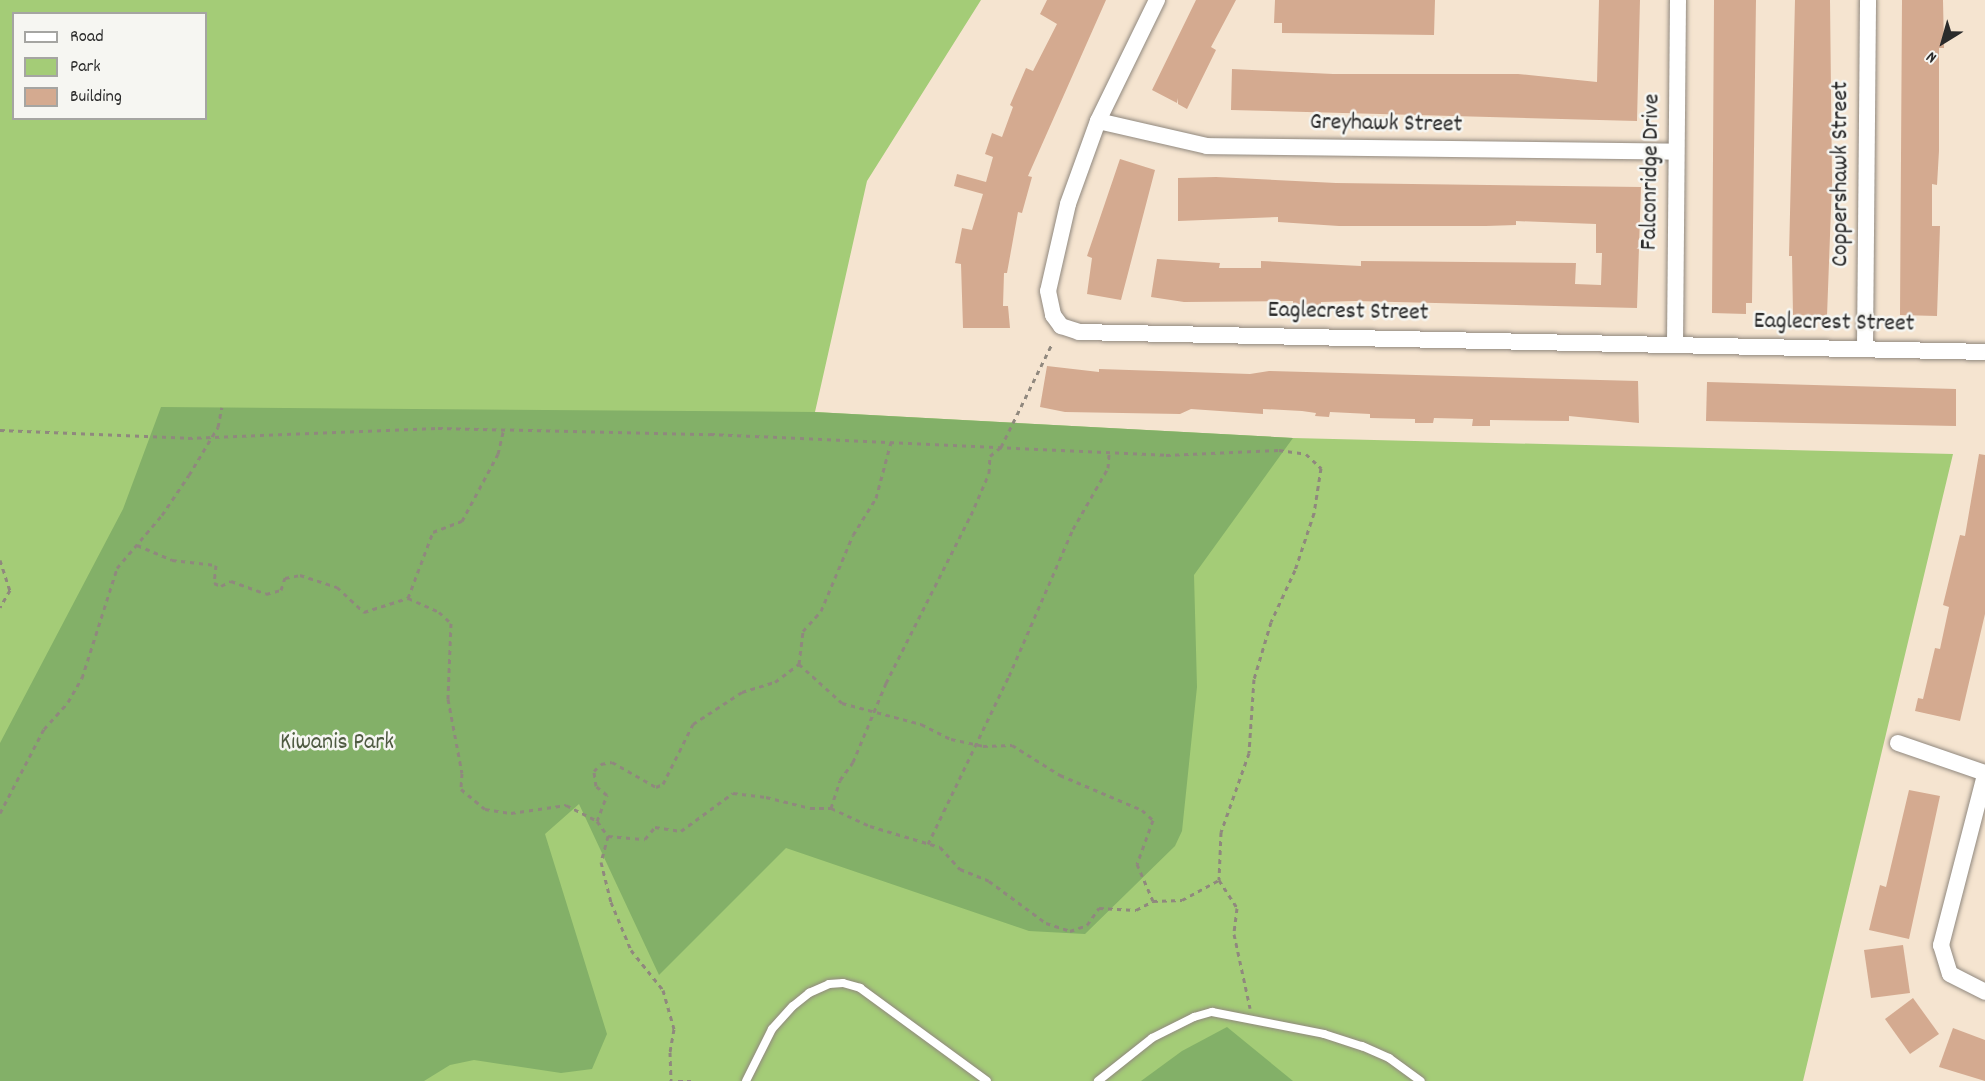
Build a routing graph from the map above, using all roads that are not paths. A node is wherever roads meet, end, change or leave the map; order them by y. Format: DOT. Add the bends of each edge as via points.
graph roads {
  1 [pos="1157,0"];
  2 [pos="1678,0"];
  3 [pos="1868,0"];
  4 [pos="1098,121"];
  5 [pos="1676,152"];
  6 [pos="1675,344"];
  7 [pos="1865,348"];
  8 [pos="1985,352"];
  9 [pos="1898,743"];
  10 [pos="1985,774"];
  11 [pos="1985,992"];
  12 [pos="746,1081"];
  13 [pos="987,1081"];
  14 [pos="1098,1081"];
  15 [pos="1421,1081"];
  1 -- 4 [label="street, Eaglecrest Street"];
  2 -- 5 [label="street, Falconridge Drive"];
  3 -- 7 [label="street, Coppershawk Street"];
  4 -- 5 [label="street, Greyhawk Street" via="1207,146"];
  4 -- 6 [label="street, Eaglecrest Street" via="1053,260 1048,291 1053,315 1061,326 1079,332"];
  5 -- 6 [label="street, Falconridge Drive"];
  6 -- 7 [label="street, Eaglecrest Street"];
  7 -- 8 [label="street, Eaglecrest Street"];
  9 -- 10 [label="street"];
  10 -- 11 [label="street" via="1941,945 1950,974"];
  12 -- 13 [label="lane" via="772,1029 794,1006 809,993 843,983 860,988"];
  14 -- 15 [label="lane" via="1152,1038 1212,1012 1324,1034 1362,1046 1389,1058"];
}
